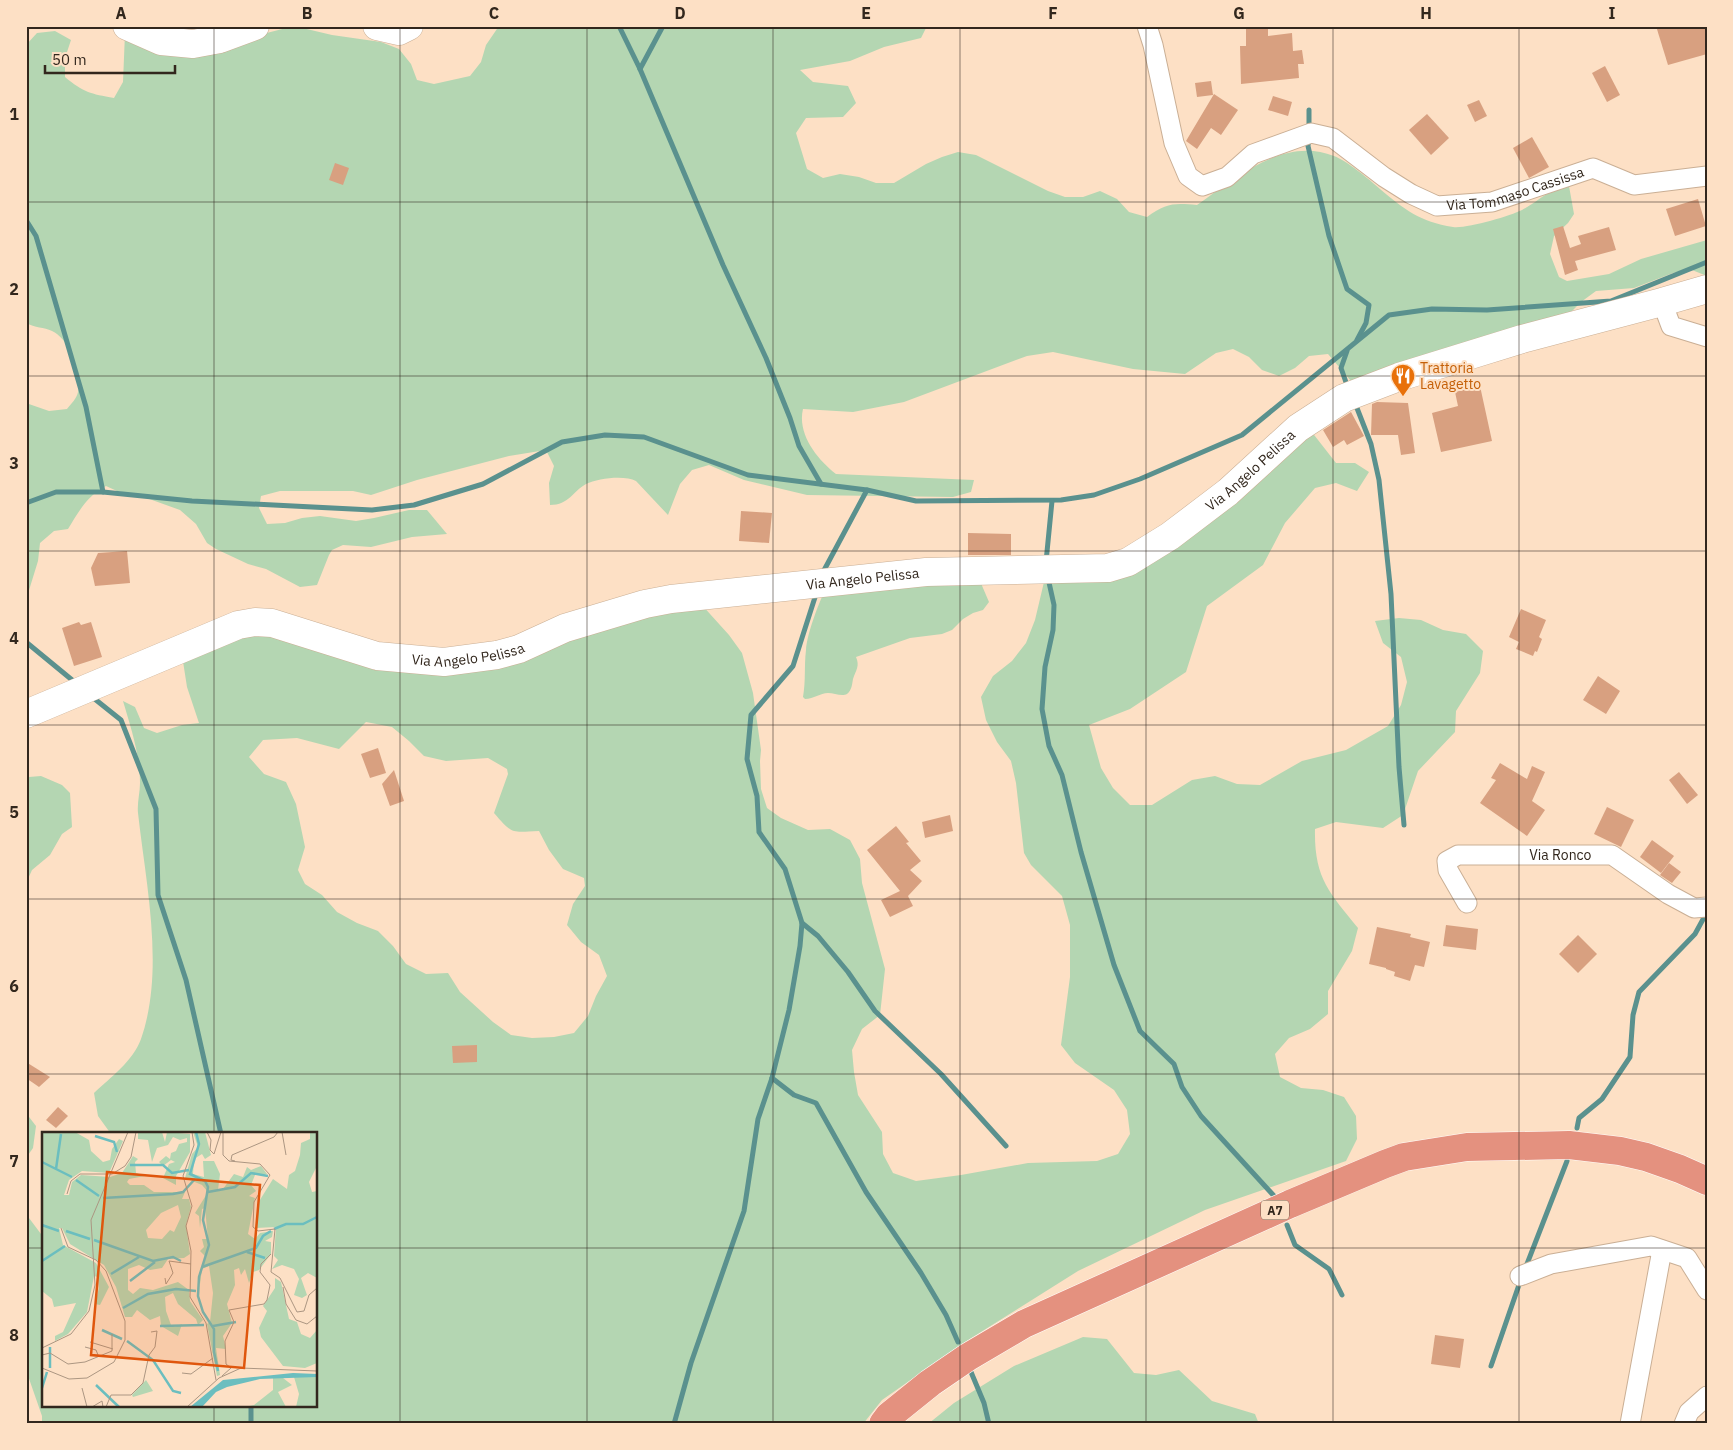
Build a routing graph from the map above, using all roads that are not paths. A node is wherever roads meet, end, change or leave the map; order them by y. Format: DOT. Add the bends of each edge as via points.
graph roads {
  1 [pos="127,26"];
  2 [pos="255,26"];
  3 [pos="378,26"];
  4 [pos="409,26"];
  5 [pos="1147,26"];
  6 [pos="1707,176"];
  7 [pos="1707,289"];
  8 [pos="1662,302"];
  9 [pos="1707,337"];
  10 [pos="26,714"];
  11 [pos="1467,903"];
  12 [pos="1707,907"];
  13 [pos="1707,1181"];
  14 [pos="1662,1250"];
  15 [pos="1520,1276"];
  16 [pos="1707,1290"];
  17 [pos="1707,1396"];
  18 [pos="883,1424"];
  19 [pos="1630,1424"];
  20 [pos="1684,1424"];
  1 -- 2 [label="street" via="161,41 193,44 220,39"];
  3 -- 4 [label="street" via="398,31"];
  5 -- 6 [label="street, Via Tommaso Cassissa" via="1174,142 1188,176 1202,186 1227,177 1253,154 1311,133 1333,138 1384,177 1437,206 1492,202 1593,168 1634,185"];
  7 -- 8 [label="street, Via Angelo Pelissa"];
  8 -- 9 [label="street" via="1671,326"];
  8 -- 10 [label="street, Via Angelo Pelissa" via="1522,339 1399,377 1344,398 1298,428 1228,492 1170,536 1128,562 1108,568 926,572 671,599 565,628 519,649 444,662 377,656 291,628 255,622 230,628"];
  11 -- 12 [label="street, Via Ronco" via="1448,870 1447,861 1458,855 1612,855 1668,894 1694,908"];
  13 -- 18 [label="highway, A7" via="1680,1168 1620,1151 1569,1145 1466,1147 1404,1157 1290,1204 1024,1324 930,1384"];
  14 -- 15 [label="street" via="1651,1246 1551,1264"];
  14 -- 16 [label="street" via="1687,1258"];
  14 -- 19 [label="street"];
  17 -- 20 [label="street" via="1689,1412"];
}
